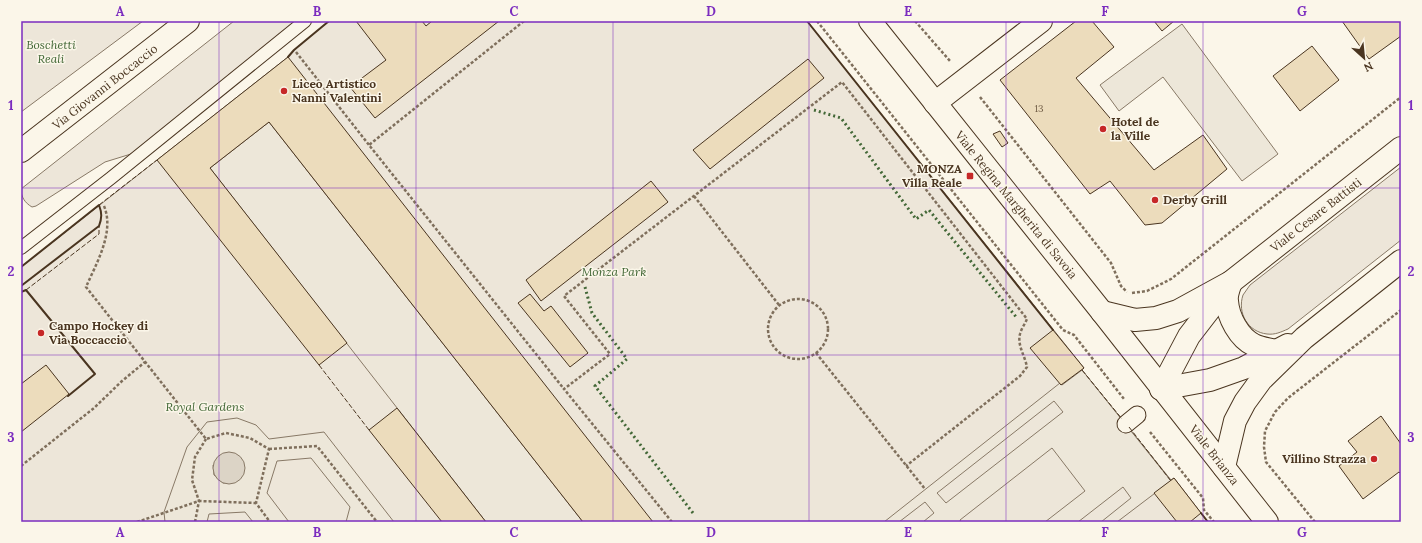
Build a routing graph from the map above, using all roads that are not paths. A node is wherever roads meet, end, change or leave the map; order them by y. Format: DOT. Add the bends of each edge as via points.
graph roads {
  1 [pos="188,21"];
  2 [pos="305,21"];
  3 [pos="870,21"];
  4 [pos="1041,21"];
  5 [pos="935,103"];
  6 [pos="1401,148"];
  7 [pos="21,151"];
  8 [pos="21,248"];
  9 [pos="1401,261"];
  10 [pos="1231,282"];
  11 [pos="1102,312"];
  12 [pos="1304,338"];
  13 [pos="1275,351"];
  14 [pos="1161,389"];
  15 [pos="1224,467"];
  16 [pos="1267,522"];
  1 -- 7 [label="main road, Via Giovanni Boccaccio"];
  2 -- 8 [label="lane"];
  3 -- 5 [label="main road, Viale Regina Margherita di Savoia"];
  4 -- 5 [label="main road"];
  5 -- 11 [label="main road, Viale Regina Margherita di Savoia"];
  6 -- 10 [label="main road, Viale Cesare Battisti"];
  9 -- 12 [label="main road"];
  10 -- 11 [label="main road, Viale Cesare Battisti" via="1178,311 1156,318 1134,320"];
  10 -- 13 [label="main road" via="1227,300 1235,325 1254,345"];
  10 -- 14 [label="main road, Viale Cesare Battisti" via="1189,336"];
  11 -- 14 [label="main road, Viale Regina Margherita di Savoia"];
  12 -- 13 [label="main road"];
  12 -- 15 [label="main road" via="1261,380 1245,402 1235,420"];
  13 -- 14 [label="main road" via="1244,368 1210,380"];
  14 -- 15 [label="main road, Viale Brianza"];
  15 -- 16 [label="main road, Viale Brianza"];
}
